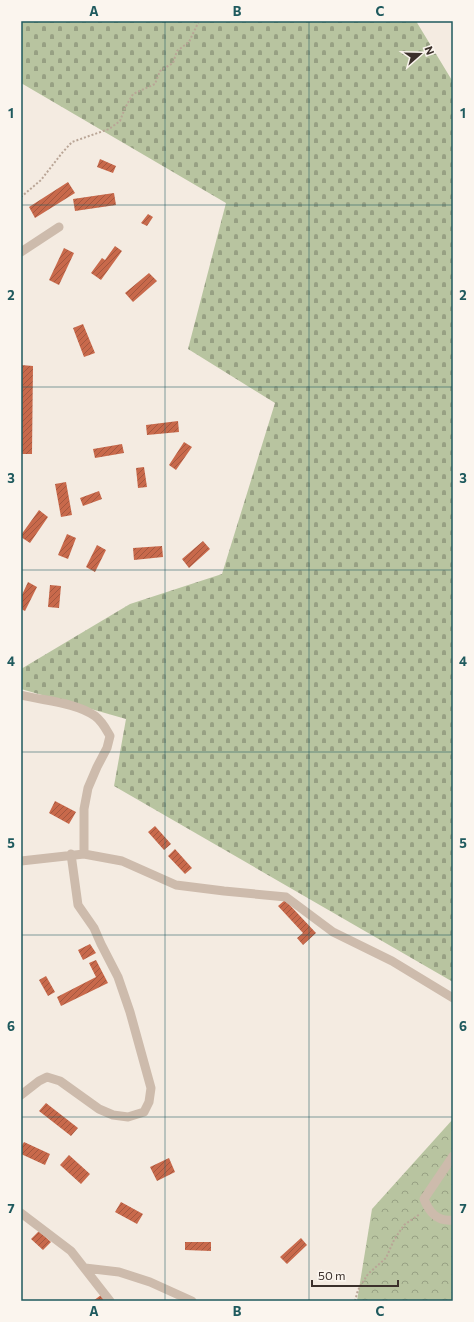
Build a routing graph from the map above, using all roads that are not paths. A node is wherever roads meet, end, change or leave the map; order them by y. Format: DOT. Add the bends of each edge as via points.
graph roads {
  1 [pos="58,227"];
  2 [pos="21,252"];
  3 [pos="21,695"];
  4 [pos="71,854"];
  5 [pos="84,854"];
  6 [pos="21,861"];
  7 [pos="453,998"];
  8 [pos="21,1095"];
  9 [pos="453,1156"];
  10 [pos="21,1213"];
  11 [pos="453,1220"];
  12 [pos="85,1268"];
  13 [pos="110,1301"];
  14 [pos="192,1301"];
  1 -- 2 [label="street"];
  3 -- 5 [label="street" via="52,700 81,710 103,724 110,736 88,788 84,809"];
  4 -- 5 [label="street"];
  4 -- 6 [label="street"];
  4 -- 8 [label="street" via="78,905 94,928 118,977 130,1012 151,1088 149,1102 144,1112 128,1117 113,1115 99,1109 60,1081 47,1077"];
  5 -- 7 [label="street" via="122,861 176,885 286,897 333,932 392,961"];
  9 -- 11 [label="street" via="424,1199 428,1209 438,1218"];
  10 -- 12 [label="street" via="71,1250"];
  12 -- 13 [label="street"];
  12 -- 14 [label="street" via="119,1272 150,1282"];
}
